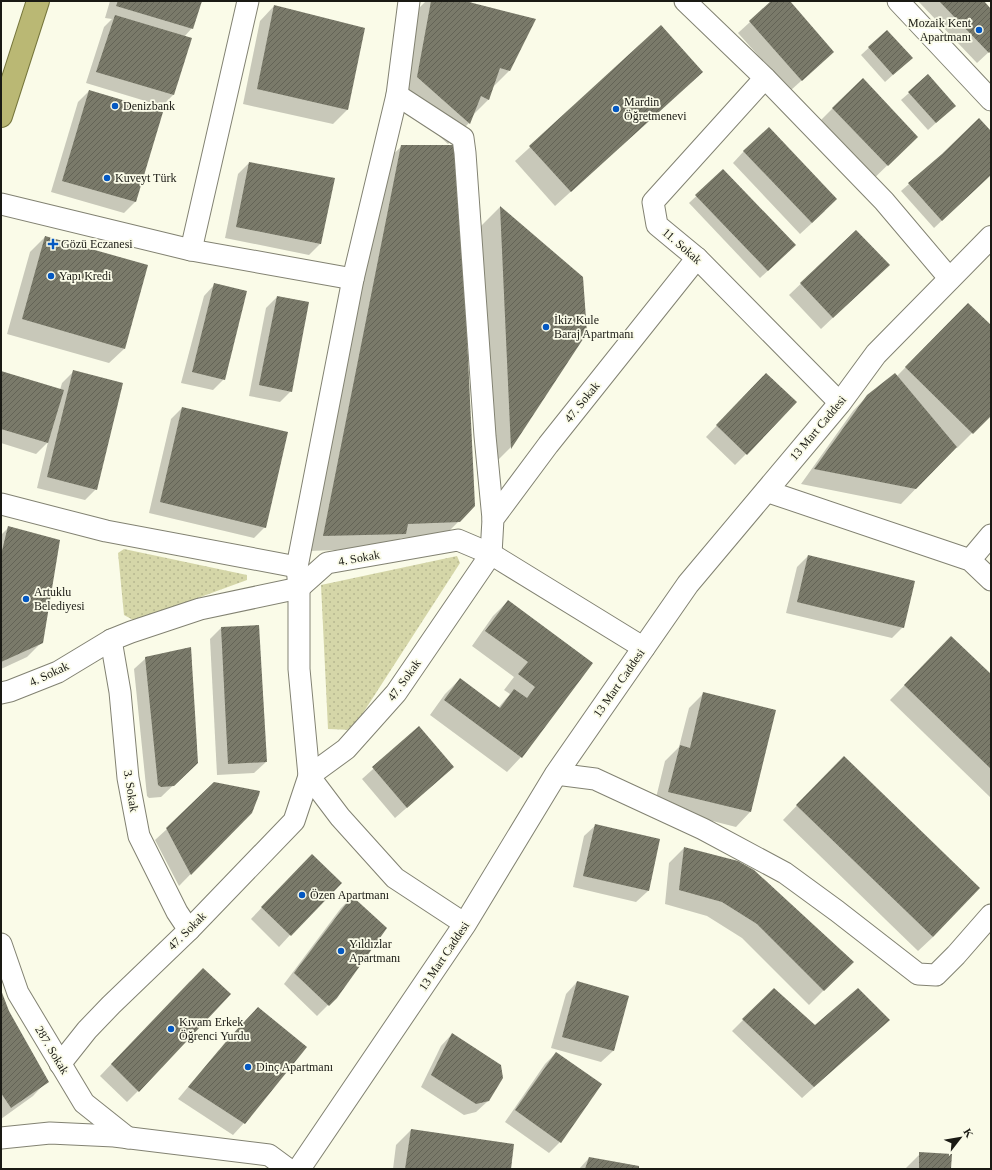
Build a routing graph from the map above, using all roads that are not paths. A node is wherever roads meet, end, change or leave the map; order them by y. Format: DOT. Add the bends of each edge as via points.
graph roads {
  1 [pos="38,1"];
  2 [pos="248,1"];
  3 [pos="409,1"];
  4 [pos="898,1"];
  5 [pos="690,2"];
  6 [pos="765,78"];
  7 [pos="397,95"];
  8 [pos="991,100"];
  9 [pos="1,116"];
  10 [pos="1,204"];
  11 [pos="991,237"];
  12 [pos="191,250"];
  13 [pos="697,258"];
  14 [pos="353,279"];
  15 [pos="950,279"];
  16 [pos="840,403"];
  17 [pos="766,491"];
  18 [pos="1,504"];
  19 [pos="493,519"];
  20 [pos="991,535"];
  21 [pos="491,554"];
  22 [pos="970,560"];
  23 [pos="297,567"];
  24 [pos="991,580"];
  25 [pos="299,588"];
  26 [pos="111,640"];
  27 [pos="644,648"];
  28 [pos="1,693"];
  29 [pos="556,774"];
  30 [pos="309,776"];
  31 [pos="991,915"];
  32 [pos="465,924"];
  33 [pos="189,930"];
  34 [pos="1,944"];
  35 [pos="60,1064"];
  36 [pos="1,1138"];
  37 [pos="128,1138"];
  38 [pos="288,1169"];
  39 [pos="299,1169"];
  1 -- 9 [label="highway"];
  2 -- 12 [label="street"];
  3 -- 7 [label="street"];
  4 -- 8 [label="street"];
  5 -- 6 [label="street"];
  6 -- 13 [label="street, 11. Sokak" via="653,202 657,225"];
  6 -- 15 [label="street" via="884,201"];
  7 -- 14 [label="street"];
  7 -- 19 [label="street" via="463,138"];
  10 -- 12 [label="street"];
  11 -- 15 [label="street, 13 Mart Caddesi"];
  12 -- 14 [label="street"];
  13 -- 16 [label="street, 11. Sokak"];
  13 -- 19 [label="street, 47. Sokak" via="548,444"];
  14 -- 23 [label="street"];
  15 -- 16 [label="street, 13 Mart Caddesi" via="876,354"];
  16 -- 17 [label="street, 13 Mart Caddesi"];
  17 -- 22 [label="street"];
  17 -- 27 [label="street, 13 Mart Caddesi" via="688,584"];
  18 -- 23 [label="street" via="106,531"];
  19 -- 21 [label="street"];
  20 -- 22 [label="street"];
  21 -- 25 [label="street, 4. Sokak" via="458,540 327,563"];
  21 -- 27 [label="street, 4. Sokak"];
  21 -- 30 [label="street, 47. Sokak" via="396,692 346,749"];
  22 -- 24 [label="street"];
  23 -- 25 [label="street"];
  25 -- 26 [label="street, 4. Sokak" via="200,609"];
  25 -- 30 [label="street" via="299,668"];
  26 -- 28 [label="street, 4. Sokak" via="58,672"];
  26 -- 33 [label="street, 3. Sokak" via="120,692 128,778 139,836 177,912"];
  27 -- 29 [label="street, 13 Mart Caddesi"];
  29 -- 31 [label="street" via="595,779 703,829 785,873 918,974 936,975"];
  29 -- 32 [label="street, 13 Mart Caddesi"];
  30 -- 32 [label="street" via="340,818 395,878"];
  30 -- 33 [label="street, 47. Sokak" via="294,820"];
  32 -- 39 [label="street, 13 Mart Caddesi"];
  33 -- 35 [label="street, 47. Sokak" via="106,1010"];
  34 -- 35 [label="street, 287. Sokak" via="18,994"];
  35 -- 37 [label="street, 287. Sokak" via="84,1103"];
  36 -- 37 [label="street" via="50,1133"];
  37 -- 38 [label="street" via="269,1155"];
}
